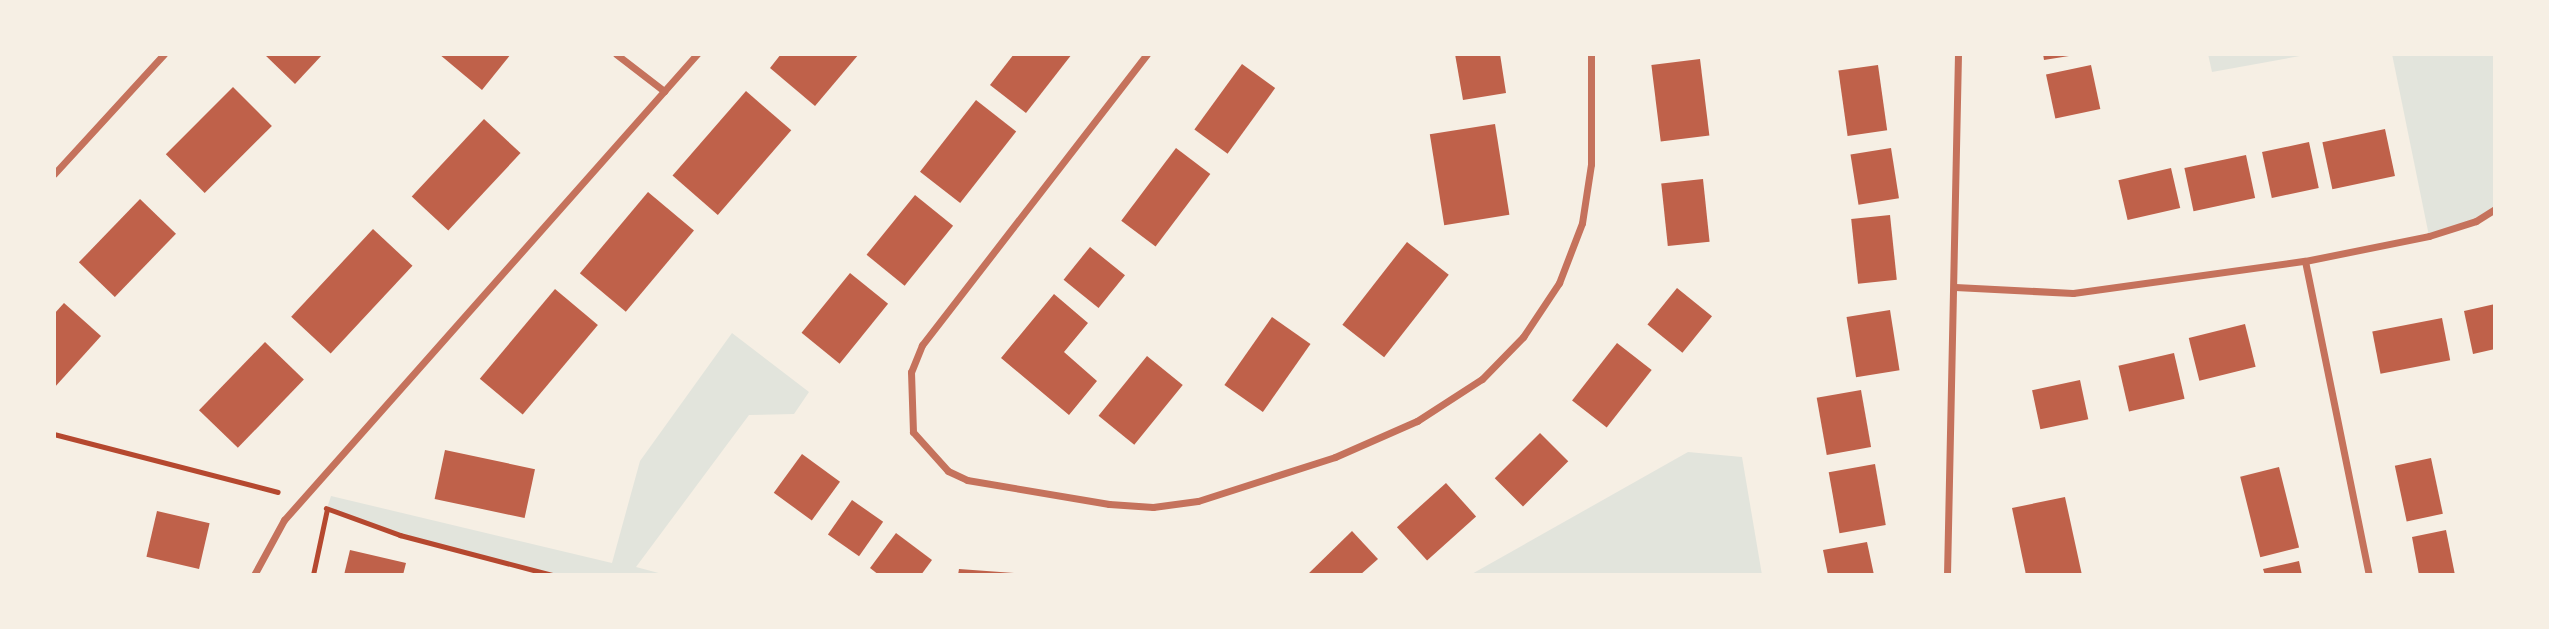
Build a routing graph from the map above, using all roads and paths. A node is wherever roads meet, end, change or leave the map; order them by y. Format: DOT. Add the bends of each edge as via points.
graph roads {
  1 [pos="164,54"];
  2 [pos="616,54"];
  3 [pos="697,54"];
  4 [pos="1147,54"];
  5 [pos="1591,54"];
  6 [pos="1958,54"];
  7 [pos="664,91"];
  8 [pos="54,174"];
  9 [pos="2495,209"];
  10 [pos="2305,261"];
  11 [pos="1955,287"];
  12 [pos="327,508"];
  13 [pos="254,575"];
  14 [pos="313,575"];
  15 [pos="1947,575"];
  16 [pos="2369,575"];
  1 -- 8 [label="street"];
  2 -- 7 [label="street"];
  3 -- 7 [label="street"];
  4 -- 5 [label="street" via="922,345 911,372 913,432 948,471 967,480 1109,504 1153,507 1198,501 1335,457 1417,421 1482,379 1523,337 1559,283 1581,223 1591,164"];
  6 -- 11 [label="street"];
  7 -- 13 [label="street" via="284,520"];
  9 -- 10 [label="street" via="2476,221 2429,236"];
  10 -- 11 [label="street" via="2073,293"];
  10 -- 16 [label="street"];
  11 -- 15 [label="street"];
  12 -- 14 [label="path"];
}
